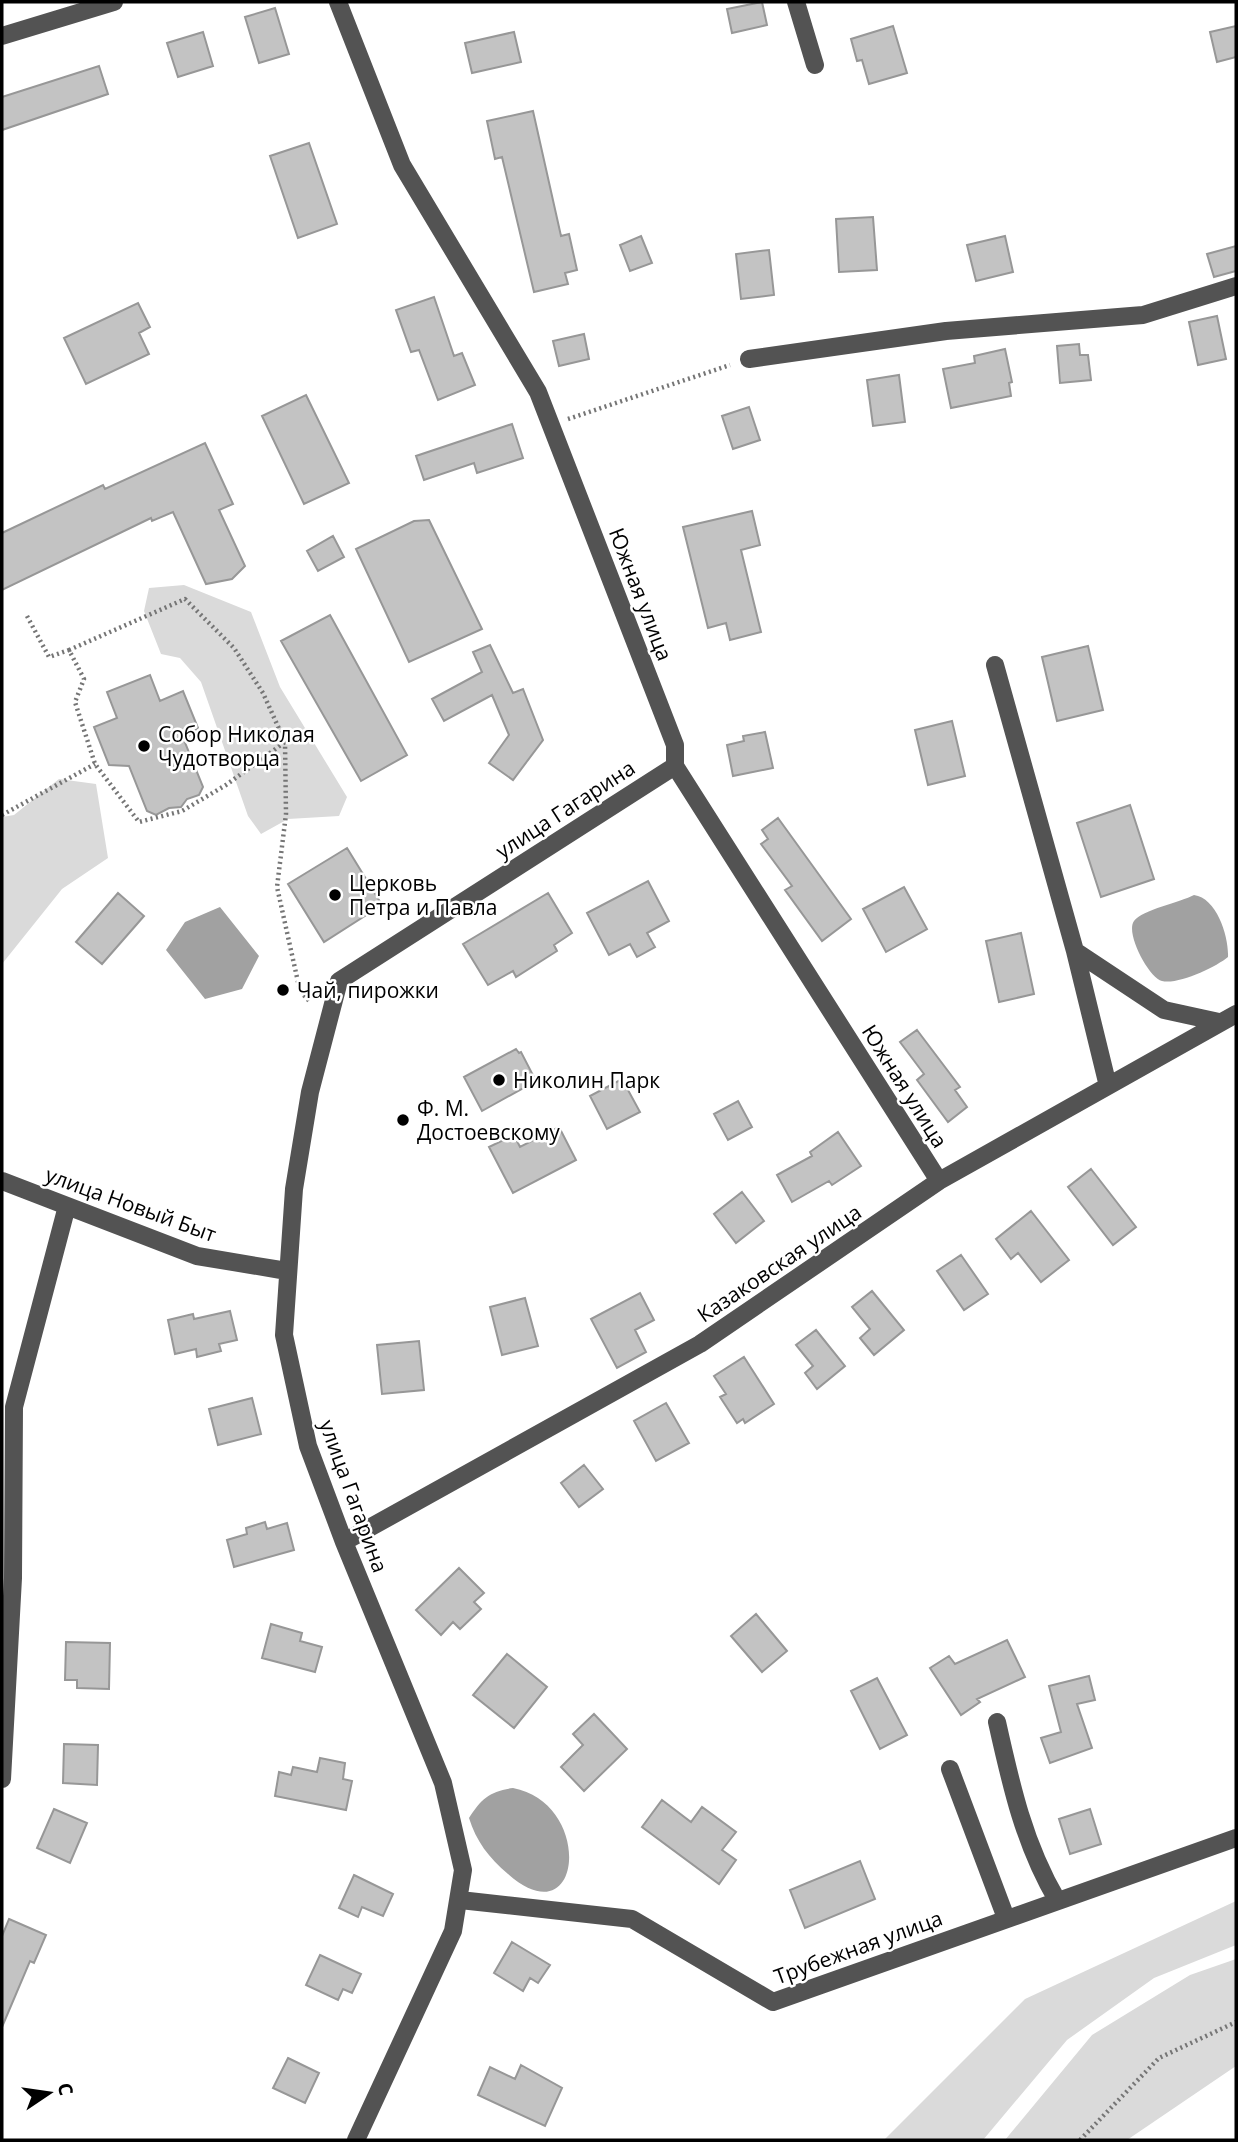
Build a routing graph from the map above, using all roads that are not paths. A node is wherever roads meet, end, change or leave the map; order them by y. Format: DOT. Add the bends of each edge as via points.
graph roads {
  1 [pos="114,2"];
  2 [pos="338,2"];
  3 [pos="796,2"];
  4 [pos="2,36"];
  5 [pos="815,65"];
  6 [pos="1236,286"];
  7 [pos="749,359"];
  8 [pos="995,665"];
  9 [pos="675,766"];
  10 [pos="1075,951"];
  11 [pos="1236,1014"];
  12 [pos="1219,1022"];
  13 [pos="1108,1086"];
  14 [pos="2,1181"];
  15 [pos="939,1181"];
  16 [pos="66,1206"];
  17 [pos="287,1271"];
  18 [pos="344,1542"];
  19 [pos="997,1722"];
  20 [pos="950,1769"];
  21 [pos="2,1779"];
  22 [pos="1236,1838"];
  23 [pos="1057,1899"];
  24 [pos="460,1900"];
  25 [pos="1006,1918"];
  26 [pos="356,2140"];
  1 -- 4 [label="street"];
  2 -- 9 [label="street, Южная улица" via="402,164 538,392 675,745"];
  3 -- 5 [label="street"];
  6 -- 7 [label="street" via="1143,315 946,331"];
  8 -- 10 [label="street"];
  9 -- 15 [label="street, Южная улица"];
  9 -- 17 [label="street, улица Гагарина" via="339,981 310,1092"];
  10 -- 12 [label="street" via="1164,1010"];
  10 -- 13 [label="street"];
  11 -- 12 [label="street, Казаковская улица"];
  12 -- 13 [label="street, Казаковская улица"];
  13 -- 15 [label="street, Казаковская улица"];
  14 -- 16 [label="street, улица Новый Быт"];
  15 -- 18 [label="street, Казаковская улица" via="700,1345"];
  16 -- 17 [label="street, улица Новый Быт" via="197,1256"];
  16 -- 21 [label="street" via="14,1407 13,1578"];
  17 -- 18 [label="street, улица Гагарина" via="285,1335 308,1446"];
  18 -- 24 [label="street, улица Гагарина" via="443,1783 463,1870"];
  19 -- 23 [label="street" via="1018,1814"];
  20 -- 25 [label="street"];
  22 -- 23 [label="street, Трубежная улица"];
  23 -- 25 [label="street, Трубежная улица"];
  24 -- 25 [label="street, Трубежная улица" via="632,1919 773,2002"];
  24 -- 26 [label="street, улица Гагарина" via="453,1931"];
}
